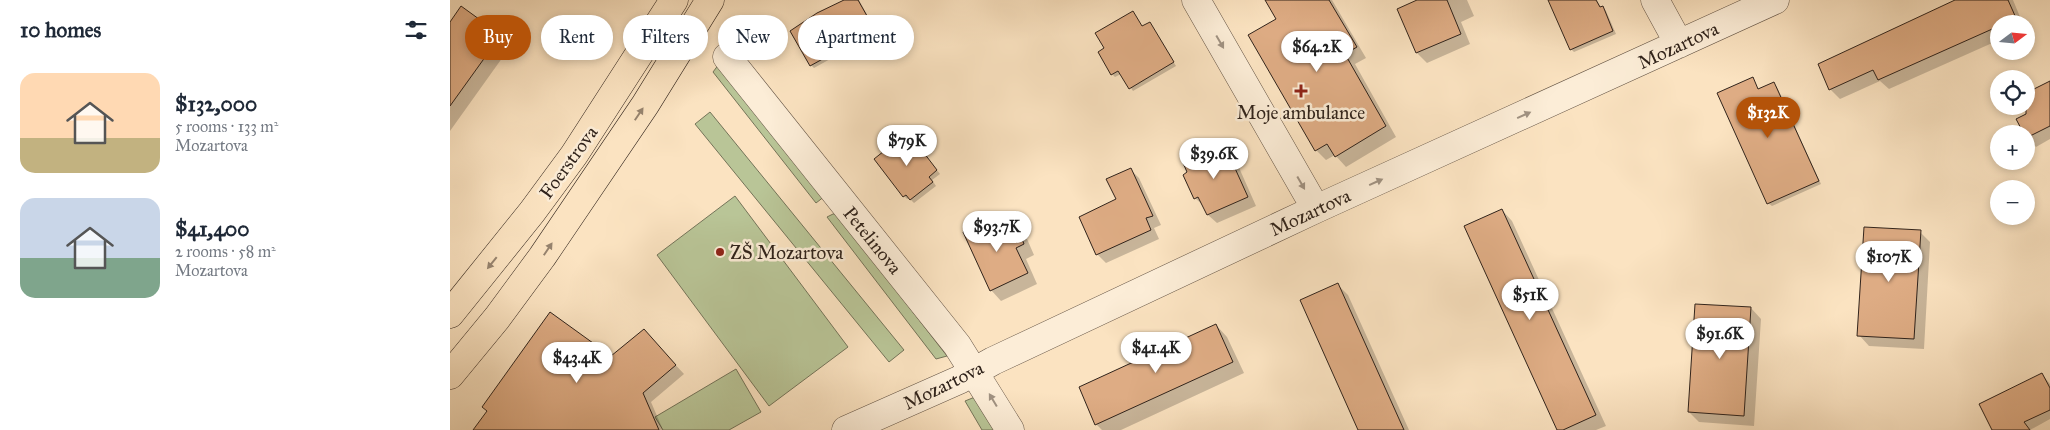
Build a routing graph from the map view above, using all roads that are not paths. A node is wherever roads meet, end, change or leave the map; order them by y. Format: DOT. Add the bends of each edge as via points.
graph roads {
  1 [pos="674,0"];
  2 [pos="710,0"];
  3 [pos="1196,0"];
  4 [pos="1655,0"];
  5 [pos="1775,0"];
  6 [pos="1679,44"];
  7 [pos="729,60"];
  8 [pos="1316,209"];
  9 [pos="450,314"];
  10 [pos="975,371"];
  11 [pos="450,375"];
  12 [pos="846,430"];
  13 [pos="1010,430"];
  1 -- 9 [label="main road, Foerstrova, one-way" via="574,156"];
  11 -- 2 [label="main road, Foerstrova, one-way" via="520,288 645,105"];
  3 -- 8 [label="street, one-way"];
  4 -- 6 [label="street"];
  5 -- 6 [label="street, Mozartova"];
  8 -- 6 [label="street, Mozartova, one-way"];
  7 -- 10 [label="street, Petelinova"];
  8 -- 10 [label="street, Mozartova"];
  10 -- 12 [label="street, Mozartova"];
  13 -- 10 [label="street, Petelinova, one-way"];
}
